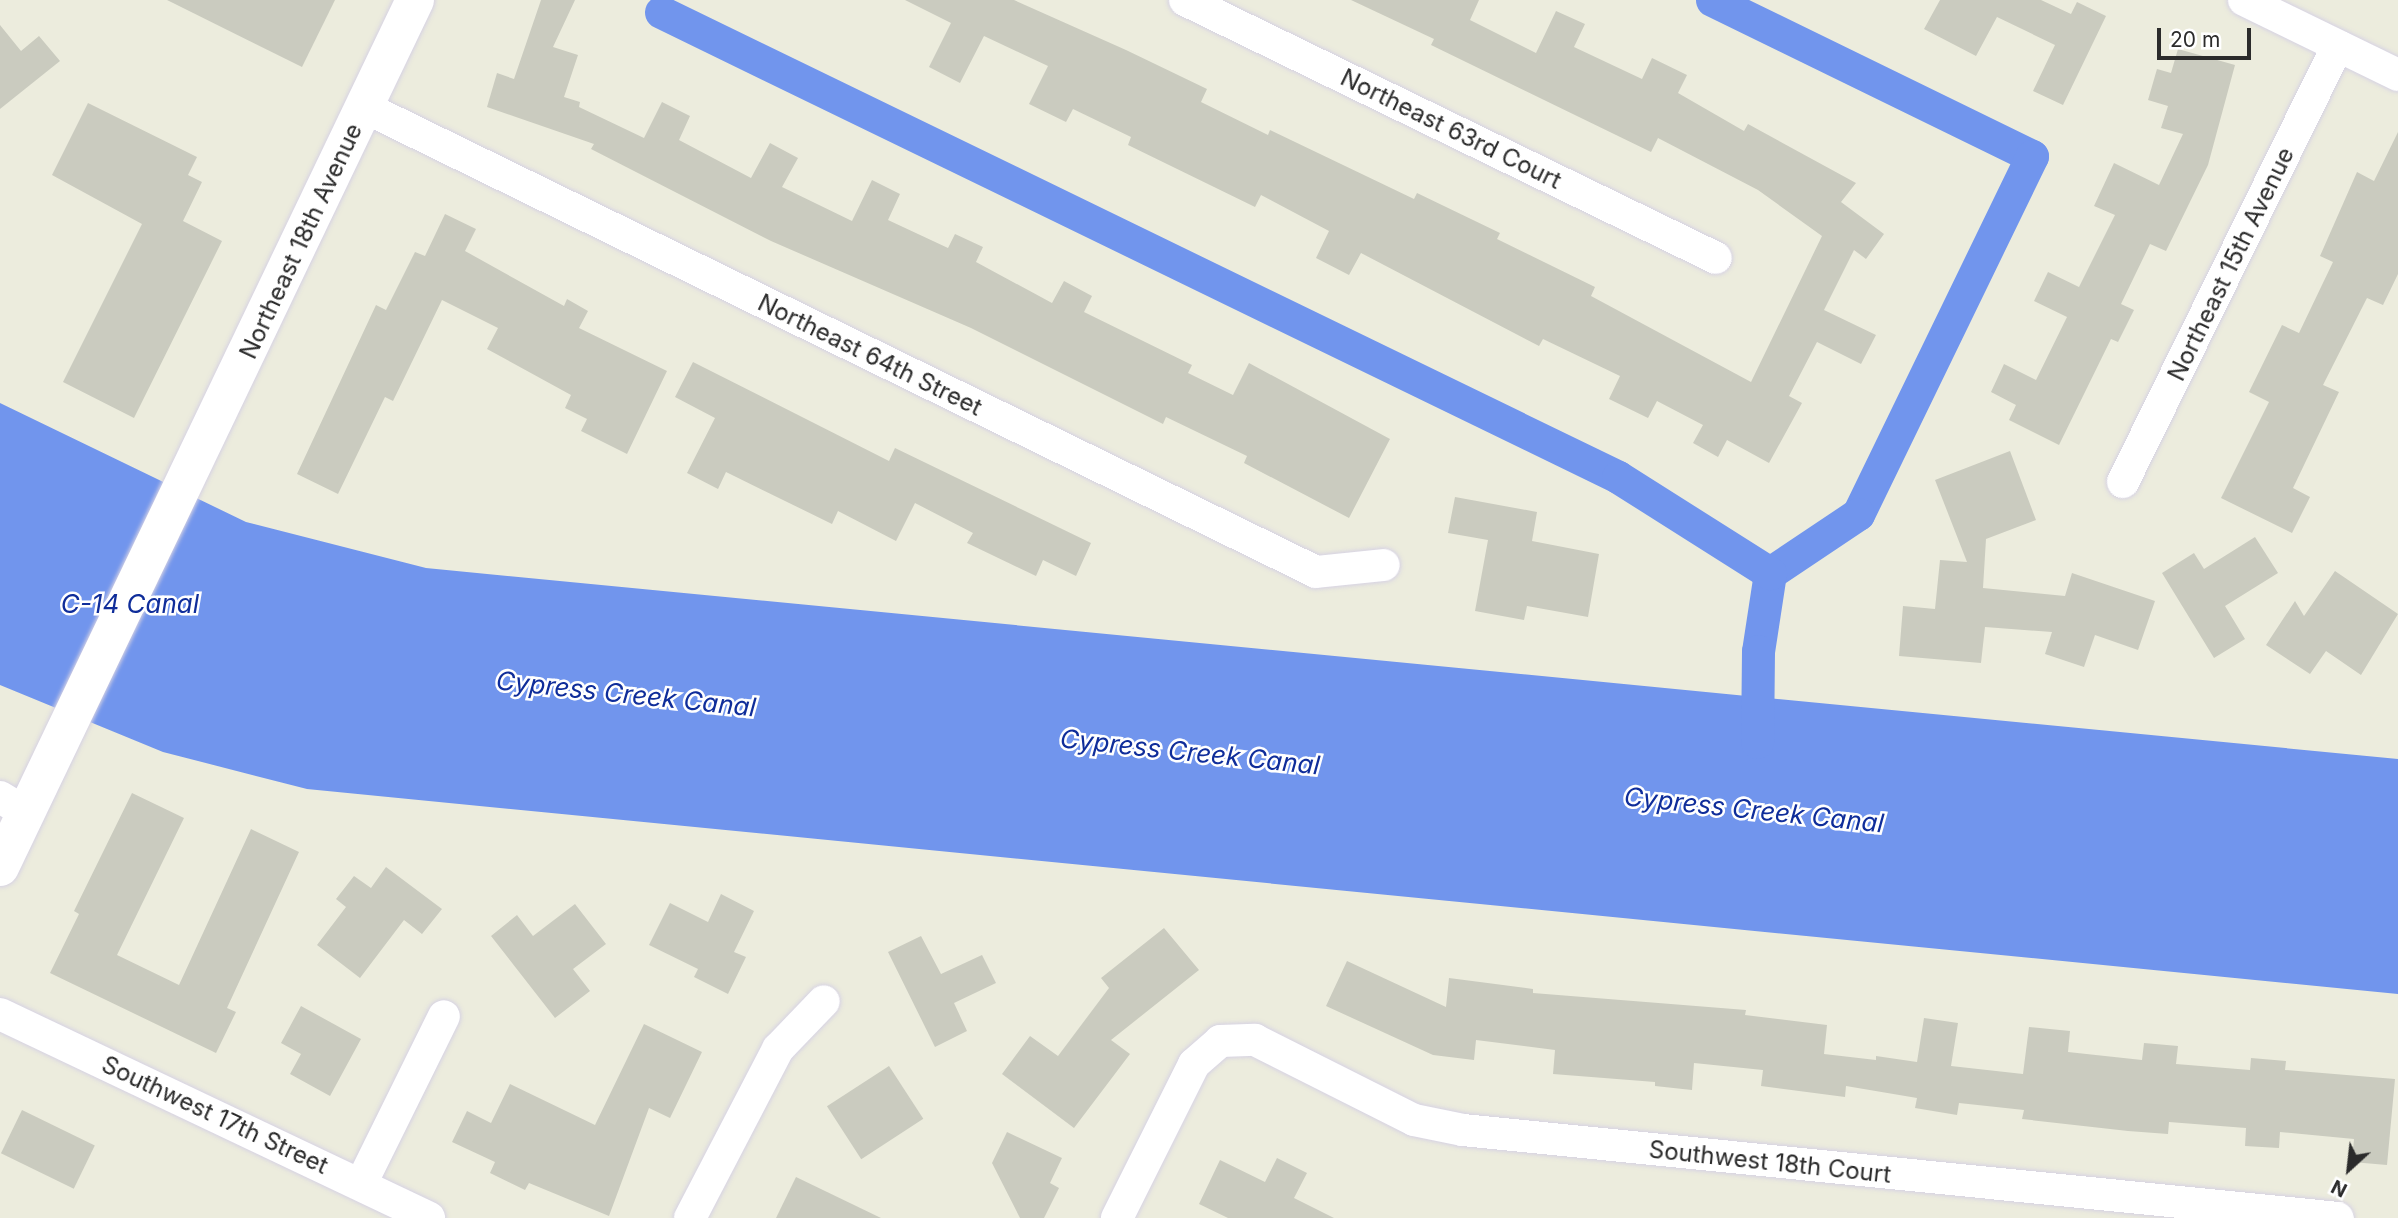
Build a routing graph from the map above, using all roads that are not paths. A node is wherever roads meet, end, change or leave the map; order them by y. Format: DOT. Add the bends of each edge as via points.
graph roads {
  1 [pos="415,0"];
  2 [pos="1185,0"];
  3 [pos="2244,0"];
  4 [pos="2338,46"];
  5 [pos="2398,75"];
  6 [pos="363,107"];
  7 [pos="1716,258"];
  8 [pos="2123,482"];
  9 [pos="1384,565"];
  10 [pos="13,805"];
  11 [pos="0,867"];
  12 [pos="824,1001"];
  13 [pos="0,1014"];
  14 [pos="444,1016"];
  15 [pos="360,1184"];
  16 [pos="2177,1211"];
  17 [pos="429,1218"];
  18 [pos="690,1218"];
  19 [pos="1117,1218"];
  20 [pos="2338,1218"];
  1 -- 6 [label="street, Northeast 18th Avenue"];
  2 -- 7 [label="street, Northeast 63rd Court"];
  3 -- 4 [label="street"];
  4 -- 5 [label="street"];
  4 -- 8 [label="street, Northeast 15th Avenue"];
  6 -- 9 [label="street, Northeast 64th Street" via="1316,572"];
  6 -- 10 [label="street, Northeast 18th Avenue" via="69,726"];
  10 -- 11 [label="street, Northeast 18th Avenue"];
  12 -- 18 [label="street" via="778,1049"];
  13 -- 15 [label="street, Southwest 17th Street"];
  14 -- 15 [label="street"];
  15 -- 17 [label="street, Southwest 17th Street"];
  16 -- 19 [label="street, Southwest 18th Court" via="1413,1121 1255,1040 1220,1041 1194,1064"];
  16 -- 20 [label="street, Southwest 18th Court"];
}
